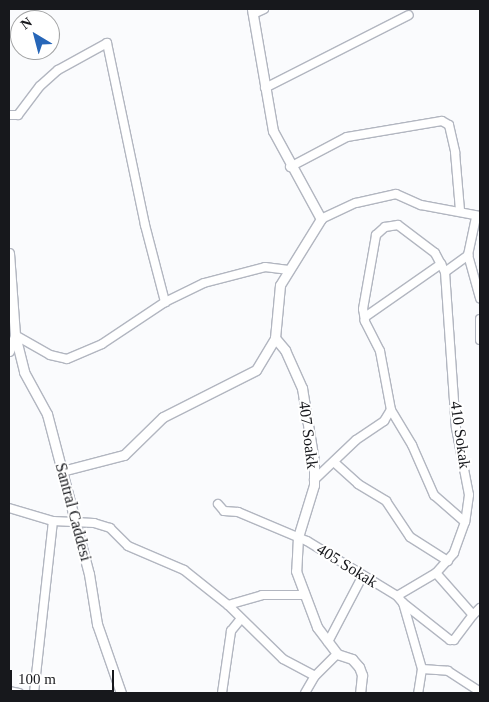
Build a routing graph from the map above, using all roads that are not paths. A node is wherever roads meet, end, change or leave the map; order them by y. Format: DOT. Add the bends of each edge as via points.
graph roads {
  1 [pos="264,9"];
  2 [pos="253,12"];
  3 [pos="409,15"];
  4 [pos="265,88"];
  5 [pos="9,115"];
  6 [pos="290,167"];
  7 [pos="460,210"];
  8 [pos="478,216"];
  9 [pos="321,219"];
  10 [pos="9,253"];
  11 [pos="468,255"];
  12 [pos="441,264"];
  13 [pos="289,270"];
  14 [pos="445,272"];
  15 [pos="480,298"];
  16 [pos="165,302"];
  17 [pos="365,317"];
  18 [pos="480,319"];
  19 [pos="15,335"];
  20 [pos="275,338"];
  21 [pos="480,340"];
  22 [pos="9,351"];
  23 [pos="391,410"];
  24 [pos="335,463"];
  25 [pos="62,471"];
  26 [pos="314,480"];
  27 [pos="218,504"];
  28 [pos="9,508"];
  29 [pos="53,521"];
  30 [pos="465,522"];
  31 [pos="76,523"];
  32 [pos="298,536"];
  33 [pos="448,561"];
  34 [pos="436,572"];
  35 [pos="362,576"];
  36 [pos="304,595"];
  37 [pos="397,596"];
  38 [pos="403,603"];
  39 [pos="228,605"];
  40 [pos="480,608"];
  41 [pos="473,615"];
  42 [pos="240,620"];
  43 [pos="328,642"];
  44 [pos="337,654"];
  45 [pos="422,669"];
  46 [pos="315,676"];
  47 [pos="9,691"];
  48 [pos="480,692"];
  49 [pos="18,693"];
  50 [pos="34,693"];
  51 [pos="121,693"];
  52 [pos="222,693"];
  53 [pos="305,693"];
  54 [pos="360,693"];
  55 [pos="418,693"];
  1 -- 2 [label="street"];
  2 -- 4 [label="street"];
  3 -- 4 [label="street"];
  4 -- 6 [label="street" via="275,137"];
  5 -- 16 [label="street" via="18,115 40,86 58,70 107,44 145,226"];
  6 -- 7 [label="street" via="347,137 442,121 449,125 455,152"];
  6 -- 9 [label="street" via="310,194"];
  7 -- 8 [label="street"];
  7 -- 9 [label="street" via="421,205 396,194 356,203"];
  8 -- 11 [label="street"];
  9 -- 13 [label="street"];
  10 -- 19 [label="street, Santral Caddesi"];
  11 -- 14 [label="street"];
  11 -- 15 [label="street"];
  12 -- 14 [label="street"];
  12 -- 17 [label="street"];
  12 -- 17 [label="street" via="435,253 414,235 398,225 385,227 376,235 365,287"];
  13 -- 16 [label="street" via="256,269 204,283"];
  13 -- 20 [label="street" via="280,285"];
  14 -- 30 [label="street, 410 Sokak" via="456,428 468,495"];
  16 -- 19 [label="street" via="102,344 67,359 50,355"];
  17 -- 23 [label="street" via="380,351"];
  18 -- 21 [label="street"];
  19 -- 22 [label="street"];
  19 -- 25 [label="street, Santral Caddesi" via="24,372 47,414"];
  20 -- 25 [label="street" via="256,370 163,417 124,455"];
  20 -- 26 [label="street, 407 Soakk" via="285,350 302,388"];
  23 -- 24 [label="street" via="384,421 356,440"];
  23 -- 30 [label="street" via="412,445 434,495"];
  24 -- 26 [label="street"];
  24 -- 33 [label="street" via="358,484 386,501 410,537"];
  25 -- 31 [label="street, Santral Caddesi"];
  26 -- 32 [label="street, 407 Soakk"];
  27 -- 32 [label="street, 405 Sokak" via="224,511 262,521"];
  28 -- 29 [label="street"];
  29 -- 31 [label="street"];
  29 -- 50 [label="street"];
  30 -- 33 [label="street, 410 Sokak"];
  31 -- 39 [label="street" via="94,523 110,528 128,546 184,570"];
  31 -- 51 [label="street, Santral Caddesi" via="97,624"];
  32 -- 35 [label="street, 405 Sokak"];
  32 -- 36 [label="street, 407 Soakk" via="296,571"];
  33 -- 34 [label="street, 410 Sokak"];
  34 -- 37 [label="street, 410 Sokak"];
  34 -- 41 [label="street"];
  35 -- 37 [label="street, 405 Sokak"];
  35 -- 43 [label="street"];
  36 -- 39 [label="street" via="262,595"];
  36 -- 43 [label="street, 407 Soakk" via="317,626"];
  37 -- 38 [label="street, 405 Sokak"];
  38 -- 41 [label="street" via="450,640 454,640"];
  38 -- 45 [label="street"];
  39 -- 42 [label="street"];
  40 -- 41 [label="street"];
  42 -- 46 [label="street" via="274,646 284,659"];
  42 -- 52 [label="street" via="232,631"];
  43 -- 44 [label="street, 407 Soakk"];
  44 -- 46 [label="street"];
  44 -- 54 [label="street" via="359,667 362,675"];
  45 -- 48 [label="street" via="448,670"];
  45 -- 55 [label="street"];
  46 -- 53 [label="street"];
  47 -- 49 [label="street"];
}
